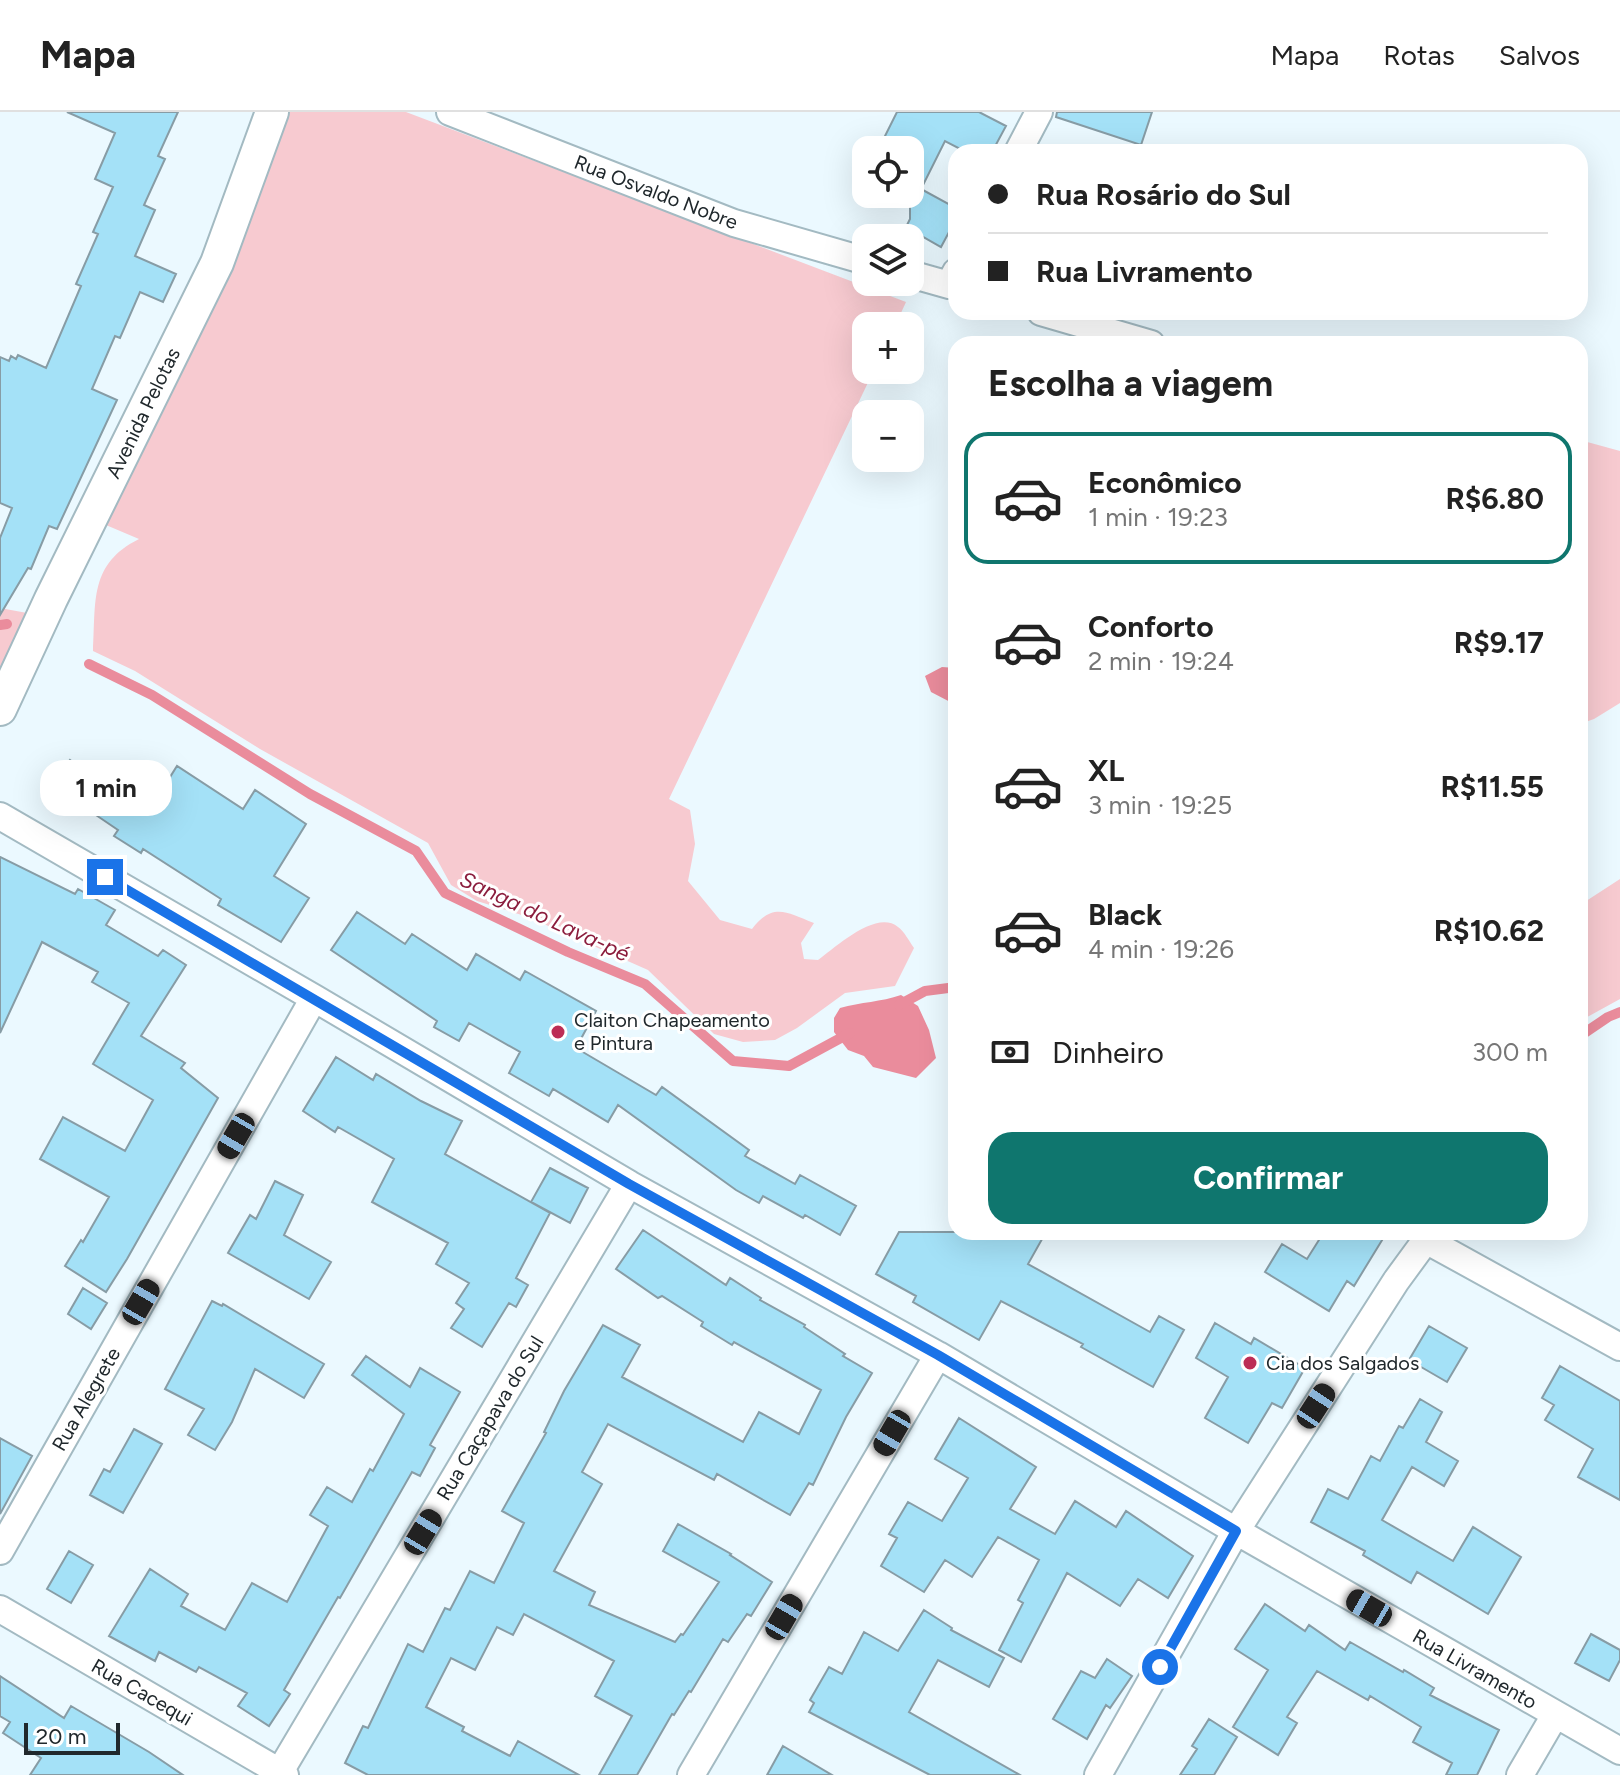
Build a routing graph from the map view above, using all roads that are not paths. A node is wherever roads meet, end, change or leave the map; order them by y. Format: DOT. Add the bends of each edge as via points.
graph roads {
  1 [pos="272,112"];
  2 [pos="450,112"];
  3 [pos="1039,112"];
  4 [pos="1022,144"];
  5 [pos="852,257"];
  6 [pos="924,277"];
  7 [pos="948,281"];
  8 [pos="1068,320"];
  9 [pos="1124,336"];
  10 [pos="0,709"];
  11 [pos="0,816"];
  12 [pos="314,998"];
  13 [pos="629,1184"];
  14 [pos="1620,1347"];
  15 [pos="938,1355"];
  16 [pos="1236,1531"];
  17 [pos="0,1551"];
  18 [pos="0,1609"];
  19 [pos="1555,1715"];
  20 [pos="1620,1751"];
  21 [pos="281,1774"];
  22 [pos="691,1775"];
  23 [pos="1098,1775"];
  24 [pos="1520,1775"];
  1 -- 10 [label="street, Avenida Pelotas" via="217,263"];
  2 -- 5 [label="street, Rua Osvaldo Nobre" via="734,223"];
  3 -- 4 [label="street"];
  6 -- 7 [label="street"];
  8 -- 9 [label="street"];
  11 -- 12 [label="street, Rua Livramento"];
  12 -- 13 [label="street, Rua Livramento"];
  12 -- 17 [label="street, Rua Alegrete"];
  13 -- 15 [label="street, Rua Livramento"];
  13 -- 21 [label="street, Rua Caçapava do Sul"];
  14 -- 16 [label="street" via="1426,1240"];
  15 -- 16 [label="street, Rua Livramento"];
  15 -- 22 [label="street"];
  16 -- 19 [label="street, Rua Livramento"];
  16 -- 23 [label="street"];
  18 -- 21 [label="street, Rua Cacequi"];
  19 -- 20 [label="street, Rua Livramento"];
  19 -- 24 [label="street"];
}
